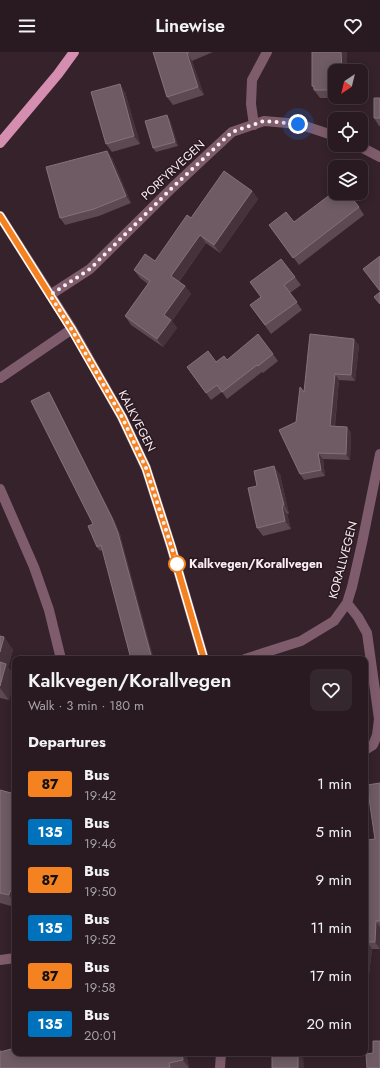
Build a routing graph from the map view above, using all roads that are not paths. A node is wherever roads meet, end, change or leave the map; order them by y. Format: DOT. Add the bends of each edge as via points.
graph roads {
  1 [pos="74,52"];
  2 [pos="267,52"];
  3 [pos="254,125"];
  4 [pos="328,134"];
  5 [pos="0,143"];
  6 [pos="368,151"];
  7 [pos="380,157"];
  8 [pos="0,216"];
  9 [pos="50,295"];
  10 [pos="72,330"];
  11 [pos="0,378"];
  12 [pos="380,454"];
  13 [pos="0,489"];
  14 [pos="347,603"];
  15 [pos="60,656"];
  16 [pos="203,656"];
  17 [pos="254,656"];
  18 [pos="368,748"];
  19 [pos="12,958"];
  20 [pos="0,960"];
  21 [pos="221,1056"];
  22 [pos="220,1068"];
  1 -- 5 [label="main road"];
  2 -- 3 [label="street" via="252,80 251,104"];
  3 -- 4 [label="street, PORFYRVEGEN" via="264,121 298,124"];
  3 -- 9 [label="street, PORFYRVEGEN" via="232,132 90,269"];
  6 -- 7 [label="street"];
  8 -- 9 [label="street, KALKVEGEN"];
  9 -- 10 [label="street, KALKVEGEN"];
  10 -- 11 [label="street"];
  10 -- 16 [label="street, KALKVEGEN" via="122,417 146,468"];
  12 -- 14 [label="street, KORALLVEGEN"];
  13 -- 15 [label="street" via="34,567 49,610"];
  14 -- 17 [label="street, KORALLVEGEN" via="334,622 301,641"];
  14 -- 18 [label="street" via="367,633 379,719 377,735"];
  19 -- 20 [label="street"];
  21 -- 22 [label="street"];
}
